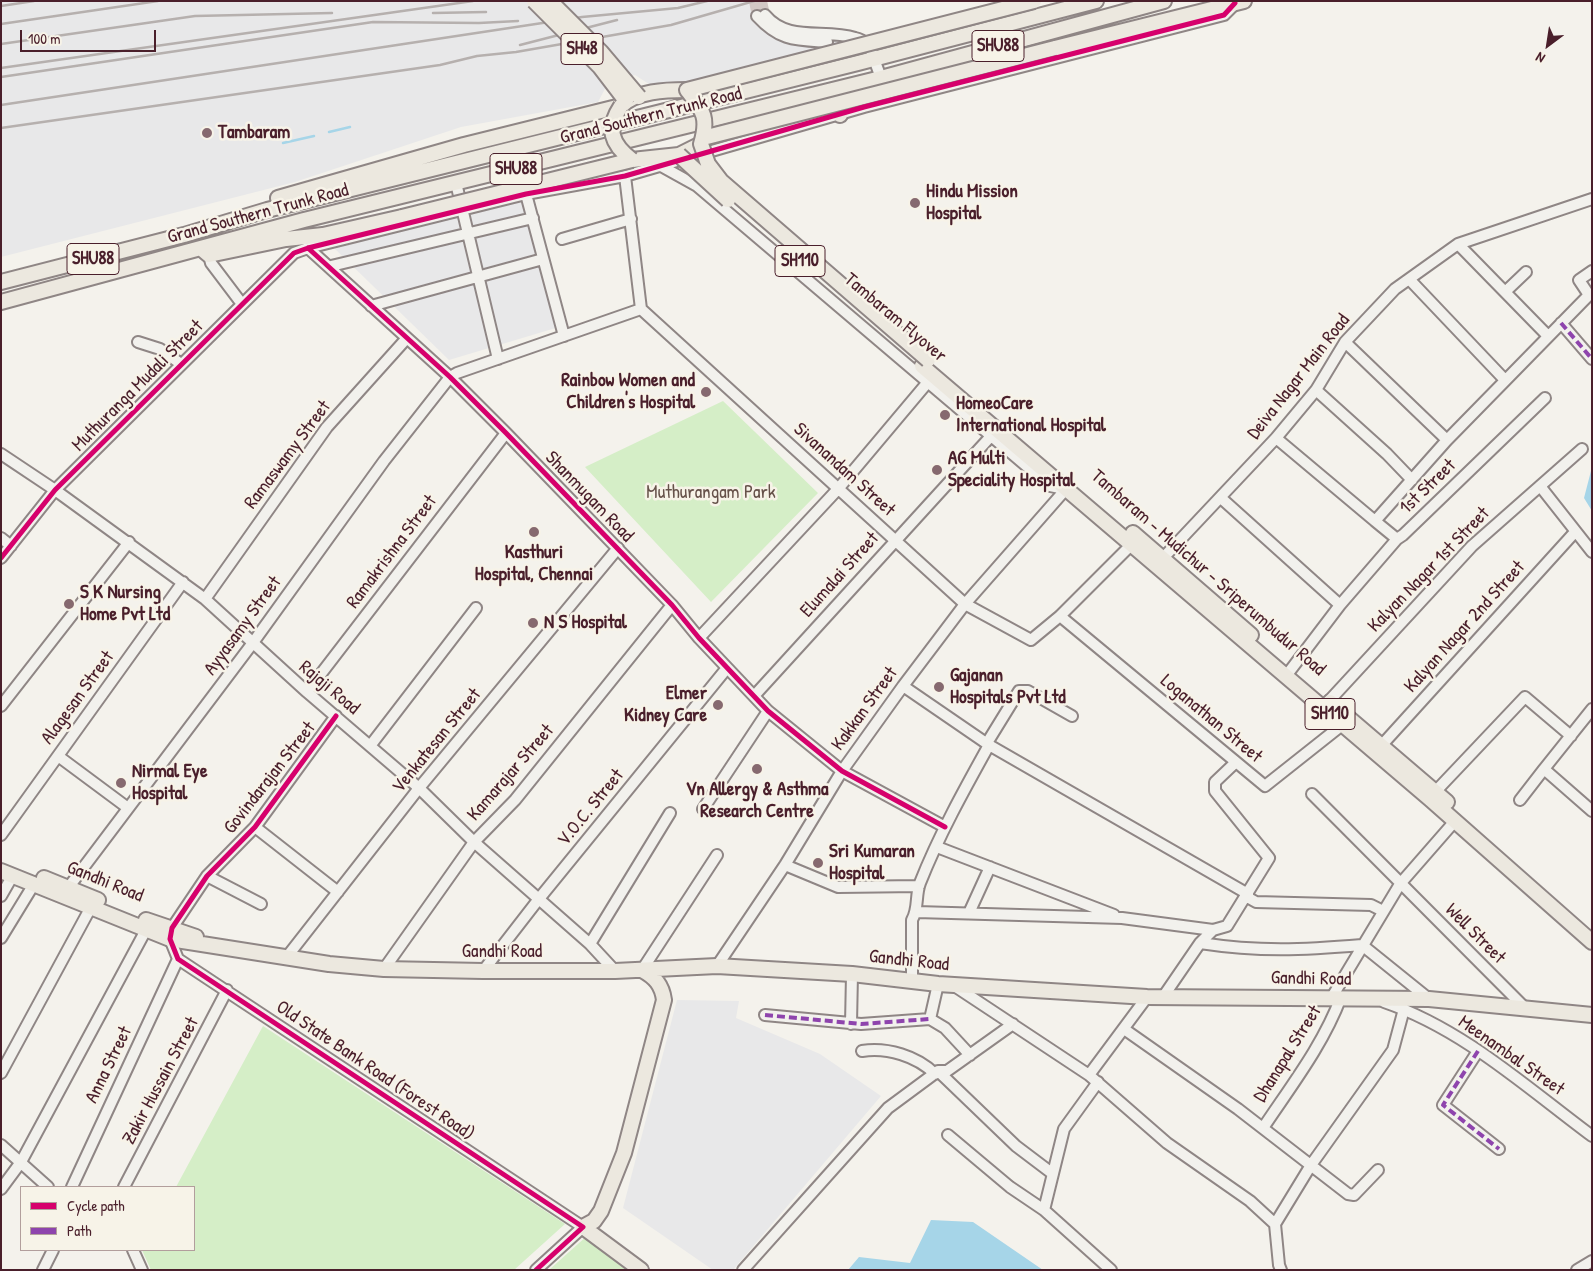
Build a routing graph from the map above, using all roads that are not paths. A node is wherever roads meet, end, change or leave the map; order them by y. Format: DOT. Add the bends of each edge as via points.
graph roads {
  1 [pos="534,1"];
  2 [pos="550,1"];
  3 [pos="1034,1"];
  4 [pos="1096,1"];
  5 [pos="1164,1"];
  6 [pos="1240,2"];
  7 [pos="875,59"];
  8 [pos="858,63"];
  9 [pos="881,78"];
  10 [pos="687,90"];
  11 [pos="832,90"];
  12 [pos="628,101"];
  13 [pos="840,115"];
  14 [pos="702,141"];
  15 [pos="679,155"];
  16 [pos="632,160"];
  17 [pos="661,166"];
  18 [pos="519,168"];
  19 [pos="625,176"];
  20 [pos="456,183"];
  21 [pos="526,194"];
  22 [pos="1592,199"];
  23 [pos="267,210"];
  24 [pos="463,210"];
  25 [pos="533,218"];
  26 [pos="631,220"];
  27 [pos="469,233"];
  28 [pos="562,239"];
  29 [pos="1458,244"];
  30 [pos="308,248"];
  31 [pos="204,251"];
  32 [pos="543,258"];
  33 [pos="331,266"];
  34 [pos="1526,272"];
  35 [pos="1592,272"];
  36 [pos="479,277"];
  37 [pos="1409,279"];
  38 [pos="1,282"];
  39 [pos="1505,292"];
  40 [pos="1,302"];
  41 [pos="242,304"];
  42 [pos="371,306"];
  43 [pos="641,309"];
  44 [pos="1562,322"];
  45 [pos="564,336"];
  46 [pos="1548,336"];
  47 [pos="407,338"];
  48 [pos="138,342"];
  49 [pos="1344,342"];
  50 [pos="498,358"];
  51 [pos="1592,359"];
  52 [pos="181,364"];
  53 [pos="450,377"];
  54 [pos="1505,380"];
  55 [pos="928,382"];
  56 [pos="1316,390"];
  57 [pos="1545,398"];
  58 [pos="506,433"];
  59 [pos="992,435"];
  60 [pos="1276,438"];
  61 [pos="1447,440"];
  62 [pos="1582,449"];
  63 [pos="1,454"];
  64 [pos="1412,480"];
  65 [pos="1064,481"];
  66 [pos="1540,486"];
  67 [pos="838,489"];
  68 [pos="55,490"];
  69 [pos="1221,498"];
  70 [pos="1374,521"];
  71 [pos="1575,532"];
  72 [pos="1,538"];
  73 [pos="1396,539"];
  74 [pos="895,540"];
  75 [pos="129,542"];
  76 [pos="1132,544"];
  77 [pos="11,546"];
  78 [pos="618,548"];
  79 [pos="1592,552"];
  80 [pos="1,558"];
  81 [pos="1163,558"];
  82 [pos="183,582"];
  83 [pos="204,599"];
  84 [pos="966,604"];
  85 [pos="672,605"];
  86 [pos="1340,605"];
  87 [pos="476,608"];
  88 [pos="1060,616"];
  89 [pos="699,638"];
  90 [pos="252,644"];
  91 [pos="727,668"];
  92 [pos="1288,672"];
  93 [pos="903,686"];
  94 [pos="307,692"];
  95 [pos="754,696"];
  96 [pos="1328,701"];
  97 [pos="1,706"];
  98 [pos="1592,710"];
  99 [pos="768,711"];
  100 [pos="336,716"];
  101 [pos="1072,716"];
  102 [pos="1342,726"];
  103 [pos="1571,736"];
  104 [pos="988,744"];
  105 [pos="370,746"];
  106 [pos="1381,746"];
  107 [pos="58,756"];
  108 [pos="1236,762"];
  109 [pos="1544,770"];
  110 [pos="842,771"];
  111 [pos="420,788"];
  112 [pos="1436,792"];
  113 [pos="1312,794"];
  114 [pos="1520,800"];
  115 [pos="128,808"];
  116 [pos="703,809"];
  117 [pos="1592,811"];
  118 [pos="670,813"];
  119 [pos="1454,821"];
  120 [pos="255,827"];
  121 [pos="945,827"];
  122 [pos="1,835"];
  123 [pos="474,842"];
  124 [pos="937,847"];
  125 [pos="717,854"];
  126 [pos="1,862"];
  127 [pos="785,865"];
  128 [pos="990,867"];
  129 [pos="7,873"];
  130 [pos="207,876"];
  131 [pos="34,884"];
  132 [pos="1400,884"];
  133 [pos="918,886"];
  134 [pos="65,891"];
  135 [pos="338,892"];
  136 [pos="1247,895"];
  137 [pos="1,896"];
  138 [pos="538,900"];
  139 [pos="261,904"];
  140 [pos="92,907"];
  141 [pos="1383,911"];
  142 [pos="917,912"];
  143 [pos="968,913"];
  144 [pos="1122,918"];
  145 [pos="147,928"];
  146 [pos="1213,930"];
  147 [pos="1592,930"];
  148 [pos="171,933"];
  149 [pos="1,938"];
  150 [pos="1592,942"];
  151 [pos="1200,943"];
  152 [pos="590,944"];
  153 [pos="1362,945"];
  154 [pos="286,958"];
  155 [pos="178,959"];
  156 [pos="717,966"];
  157 [pos="384,969"];
  158 [pos="642,970"];
  159 [pos="483,971"];
  160 [pos="615,971"];
  161 [pos="852,974"];
  162 [pos="912,981"];
  163 [pos="945,984"];
  164 [pos="227,990"];
  165 [pos="1147,997"];
  166 [pos="1337,997"];
  167 [pos="1163,998"];
  168 [pos="1429,999"];
  169 [pos="1377,1000"];
  170 [pos="1525,1008"];
  171 [pos="1404,1009"];
  172 [pos="765,1015"];
  173 [pos="1592,1016"];
  174 [pos="930,1019"];
  175 [pos="851,1024"];
  176 [pos="1013,1024"];
  177 [pos="1124,1029"];
  178 [pos="1478,1050"];
  179 [pos="862,1051"];
  180 [pos="970,1055"];
  181 [pos="937,1072"];
  182 [pos="1,1073"];
  183 [pos="1089,1075"];
  184 [pos="1098,1082"];
  185 [pos="1263,1128"];
  186 [pos="948,1135"];
  187 [pos="1592,1136"];
  188 [pos="1,1146"];
  189 [pos="1499,1149"];
  190 [pos="21,1162"];
  191 [pos="1311,1165"];
  192 [pos="1378,1170"];
  193 [pos="1053,1174"];
  194 [pos="47,1186"];
  195 [pos="72,1186"];
  196 [pos="125,1186"];
  197 [pos="1,1189"];
  198 [pos="1044,1210"];
  199 [pos="1275,1224"];
  200 [pos="583,1227"];
  201 [pos="52,1251"];
  202 [pos="132,1251"];
  203 [pos="1592,1261"];
  204 [pos="43,1270"];
  205 [pos="142,1270"];
  206 [pos="536,1270"];
  207 [pos="642,1270"];
  208 [pos="743,1270"];
  209 [pos="1111,1270"];
  210 [pos="1282,1270"];
  211 [pos="1577,1270"];
  1 -- 12 [label="main road, SH48, bridge" via="600,67"];
  2 -- 12 [label="main road, SH48, bridge" via="601,52"];
  3 -- 10 [label="main road, bridge"];
  4 -- 7 [label="main road, Grand Southern Trunk Road / SHU88"];
  5 -- 9 [label="main road, Grand Southern Trunk Road / SHU88"];
  6 -- 13 [label="street, Muthuranga Mudali Street" via="1224,15"];
  6 -- 14 [label="main road, bridge" via="904,85"];
  7 -- 8 [label="main road, Grand Southern Trunk Road / SHU88"];
  7 -- 8 [label="street" via="869,45 854,37 794,33 761,15 772,32 788,39 846,43"];
  7 -- 9 [label="street"];
  8 -- 23 [label="main road, Grand Southern Trunk Road / SHU88"];
  9 -- 11 [label="main road, Grand Southern Trunk Road / SHU88"];
  10 -- 12 [label="main road" via="654,92"];
  10 -- 14 [label="main road, bridge" via="704,114 706,130"];
  11 -- 13 [label="main road"];
  11 -- 18 [label="main road, Grand Southern Trunk Road / SHU88"];
  12 -- 16 [label="main road, bridge" via="613,118 612,136 620,150"];
  12 -- 23 [label="main road" via="282,197 272,201"];
  13 -- 17 [label="street, Muthuranga Mudali Street"];
  14 -- 15 [label="main road"];
  14 -- 65 [label="main road, Tambaram Flyover / SH110, bridge" via="708,164 721,182"];
  15 -- 16 [label="main road"];
  15 -- 65 [label="main road, Tambaram Flyover / SH110, bridge" via="710,185"];
  16 -- 31 [label="main road, bridge" via="323,235"];
  17 -- 19 [label="street, Muthuranga Mudali Street"];
  17 -- 55 [label="street" via="697,186"];
  18 -- 20 [label="main road, Grand Southern Trunk Road / SHU88"];
  18 -- 21 [label="street"];
  19 -- 21 [label="street, Muthuranga Mudali Street"];
  19 -- 26 [label="street"];
  20 -- 24 [label="street"];
  20 -- 31 [label="main road, Grand Southern Trunk Road / SHU88"];
  21 -- 24 [label="street, Muthuranga Mudali Street"];
  21 -- 25 [label="street"];
  22 -- 29 [label="street, Deiva Nagar Main Road"];
  23 -- 38 [label="main road, Grand Southern Trunk Road / SHU88"];
  24 -- 27 [label="street"];
  24 -- 30 [label="street, Muthuranga Mudali Street"];
  25 -- 27 [label="street"];
  25 -- 32 [label="street"];
  26 -- 28 [label="street"];
  26 -- 43 [label="street"];
  27 -- 33 [label="street"];
  27 -- 36 [label="street"];
  29 -- 37 [label="street, Deiva Nagar Main Road"];
  29 -- 39 [label="street"];
  30 -- 33 [label="street, Shanmugam Road"];
  30 -- 41 [label="street, Muthuranga Mudali Street" via="294,254"];
  31 -- 40 [label="main road, Grand Southern Trunk Road / SHU88"];
  31 -- 41 [label="street"];
  32 -- 36 [label="street"];
  32 -- 45 [label="street"];
  33 -- 42 [label="street, Shanmugam Road"];
  34 -- 39 [label="street"];
  35 -- 44 [label="street" via="1578,280 1589,295"];
  36 -- 42 [label="street"];
  36 -- 50 [label="street"];
  37 -- 49 [label="street, Deiva Nagar Main Road" via="1395,289"];
  37 -- 54 [label="street"];
  39 -- 46 [label="street"];
  41 -- 52 [label="street, Muthuranga Mudali Street"];
  42 -- 47 [label="street, Shanmugam Road"];
  43 -- 45 [label="street"];
  43 -- 67 [label="street, Sivanandam Street"];
  44 -- 46 [label="street"];
  44 -- 51 [label="street"];
  45 -- 50 [label="street"];
  46 -- 54 [label="street"];
  47 -- 53 [label="street, Shanmugam Road"];
  47 -- 83 [label="street, Ramaswamy Street" via="327,427"];
  48 -- 52 [label="street" via="160,349"];
  49 -- 56 [label="street, Deiva Nagar Main Road"];
  49 -- 61 [label="street"];
  50 -- 53 [label="street"];
  52 -- 68 [label="street, Muthuranga Mudali Street"];
  53 -- 58 [label="street, Shanmugam Road"];
  53 -- 90 [label="street, Ayyasamy Street" via="384,461"];
  54 -- 61 [label="street"];
  55 -- 59 [label="street"];
  55 -- 67 [label="street"];
  56 -- 60 [label="street, Deiva Nagar Main Road"];
  56 -- 64 [label="street"];
  57 -- 73 [label="street, 1st Street"];
  58 -- 78 [label="street, Shanmugam Road"];
  58 -- 94 [label="street, Ramakrishna Street"];
  59 -- 65 [label="street" via="1050,486"];
  59 -- 74 [label="street, Elumalai Street"];
  60 -- 69 [label="street, Deiva Nagar Main Road"];
  60 -- 70 [label="street"];
  61 -- 64 [label="street"];
  62 -- 66 [label="street, Kalyan Nagar 1st Street"];
  63 -- 68 [label="street, Rajaji Road"];
  64 -- 70 [label="street"];
  65 -- 76 [label="main road, Tambaram - Mudichur - Sriperumbudur Road / SH110"];
  65 -- 81 [label="main road, Tambaram - Mudichur - Sriperumbudur Road / SH110"];
  65 -- 84 [label="street, Kakkan Street"];
  66 -- 71 [label="street"];
  66 -- 96 [label="street, Kalyan Nagar 1st Street" via="1472,546"];
  67 -- 74 [label="street, Sivanandam Street"];
  67 -- 89 [label="street"];
  68 -- 75 [label="street, Rajaji Road"];
  68 -- 77 [label="street, Muthuranga Mudali Street"];
  69 -- 81 [label="street, Deiva Nagar Main Road"];
  69 -- 86 [label="street"];
  70 -- 73 [label="street"];
  71 -- 79 [label="street"];
  71 -- 106 [label="street, Kalyan Nagar 2nd Street"];
  72 -- 77 [label="street"];
  73 -- 86 [label="street, 1st Street"];
  74 -- 84 [label="street, Sivanandam Street"];
  74 -- 95 [label="street, Elumalai Street"];
  75 -- 82 [label="street, Rajaji Road"];
  75 -- 97 [label="street"];
  76 -- 88 [label="street, Sivanandam Street"];
  76 -- 92 [label="main road, Tambaram - Mudichur - Sriperumbudur Road / SH110"];
  77 -- 80 [label="street, Muthuranga Mudali Street"];
  78 -- 85 [label="street, Shanmugam Road"];
  78 -- 111 [label="street, Venkatesan Street"];
  81 -- 92 [label="main road, Tambaram - Mudichur - Sriperumbudur Road / SH110"];
  82 -- 83 [label="street, Rajaji Road"];
  82 -- 107 [label="street, Alagesan Street"];
  83 -- 90 [label="street, Rajaji Road"];
  84 -- 88 [label="street, Sivanandam Street" via="1031,640"];
  84 -- 93 [label="street, Kakkan Street"];
  85 -- 89 [label="street, Shanmugam Road"];
  85 -- 123 [label="street, Kamarajar Street" via="515,800"];
  86 -- 92 [label="street, 1st Street"];
  87 -- 105 [label="street"];
  88 -- 108 [label="street, Loganathan Street"];
  89 -- 91 [label="street, Shanmugam Road"];
  90 -- 94 [label="street, Rajaji Road"];
  90 -- 115 [label="street, Ayyasamy Street"];
  91 -- 95 [label="street, Shanmugam Road"];
  91 -- 138 [label="street, V.O.C. Street"];
  92 -- 96 [label="main road, Tambaram - Mudichur - Sriperumbudur Road / SH110"];
  92 -- 102 [label="main road, Tambaram - Mudichur - Sriperumbudur Road / SH110"];
  93 -- 104 [label="street"];
  93 -- 110 [label="street, Kakkan Street"];
  94 -- 100 [label="street, Rajaji Road"];
  95 -- 99 [label="street, Shanmugam Road"];
  96 -- 106 [label="main road, Tambaram - Mudichur - Sriperumbudur Road / SH110"];
  98 -- 103 [label="street"];
  99 -- 110 [label="street, Shanmugam Road"];
  99 -- 116 [label="street"];
  100 -- 105 [label="street, Rajaji Road"];
  100 -- 120 [label="street, Govindarajan Street"];
  101 -- 104 [label="street" via="1028,692 1019,691"];
  102 -- 108 [label="street, Loganathan Street" via="1265,786"];
  102 -- 119 [label="main road, Tambaram - Mudichur - Sriperumbudur Road / SH110"];
  103 -- 109 [label="street"];
  103 -- 112 [label="street" via="1525,697"];
  104 -- 121 [label="street"];
  104 -- 136 [label="street"];
  105 -- 111 [label="street, Rajaji Road"];
  106 -- 112 [label="main road, Tambaram - Mudichur - Sriperumbudur Road / SH110"];
  107 -- 115 [label="street"];
  107 -- 122 [label="street, Alagesan Street"];
  108 -- 136 [label="street" via="1215,782 1215,791 1269,858"];
  109 -- 114 [label="street"];
  109 -- 117 [label="street"];
  110 -- 121 [label="street, Shanmugam Road"];
  110 -- 127 [label="street, Kakkan Street"];
  111 -- 123 [label="street, Rajaji Road"];
  111 -- 135 [label="street, Venkatesan Street"];
  112 -- 147 [label="main road, Tambaram - Mudichur - Sriperumbudur Road / SH110"];
  113 -- 132 [label="street, Well Street"];
  115 -- 134 [label="street, Ayyasamy Street"];
  118 -- 152 [label="street"];
  119 -- 132 [label="street, Dhanapal Street"];
  119 -- 150 [label="main road, Tambaram - Mudichur - Sriperumbudur Road / SH110"];
  120 -- 130 [label="street, Govindarajan Street"];
  120 -- 135 [label="street"];
  121 -- 124 [label="street"];
  123 -- 138 [label="street, Rajaji Road"];
  123 -- 157 [label="street, Kamarajar Street"];
  124 -- 128 [label="street"];
  124 -- 133 [label="street"];
  125 -- 158 [label="street"];
  126 -- 134 [label="main road, Gandhi Road"];
  127 -- 133 [label="street" via="838,887"];
  127 -- 156 [label="street, Kakkan Street"];
  128 -- 143 [label="street"];
  128 -- 144 [label="street"];
  129 -- 131 [label="main road, Gandhi Road"];
  129 -- 137 [label="street"];
  130 -- 139 [label="street"];
  130 -- 148 [label="street, Govindarajan Street"];
  131 -- 134 [label="main road, Gandhi Road"];
  131 -- 149 [label="street"];
  132 -- 141 [label="street, Dhanapal Street"];
  132 -- 170 [label="street, Well Street"];
  133 -- 142 [label="street"];
  134 -- 140 [label="main road, Gandhi Road"];
  134 -- 148 [label="main road, Gandhi Road" via="146,920"];
  135 -- 154 [label="street, Venkatesan Street"];
  136 -- 141 [label="street" via="1256,902 1371,905"];
  136 -- 146 [label="street" via="1227,926"];
  138 -- 152 [label="street, Rajaji Road"];
  138 -- 159 [label="street, V.O.C. Street"];
  140 -- 145 [label="main road, Gandhi Road"];
  140 -- 182 [label="street"];
  141 -- 153 [label="street, Dhanapal Street"];
  142 -- 143 [label="street"];
  142 -- 162 [label="street" via="912,920"];
  143 -- 144 [label="street"];
  144 -- 146 [label="street"];
  145 -- 148 [label="main road, Gandhi Road"];
  145 -- 190 [label="street"];
  146 -- 151 [label="street"];
  148 -- 154 [label="main road, Gandhi Road" via="222,947"];
  148 -- 155 [label="street"];
  151 -- 153 [label="street" via="1239,949 1291,951"];
  151 -- 167 [label="street"];
  152 -- 160 [label="street, Rajaji Road"];
  153 -- 166 [label="street, Dhanapal Street"];
  153 -- 168 [label="street"];
  154 -- 157 [label="main road, Gandhi Road"];
  155 -- 164 [label="street, Old State Bank Road (Forest Road)"];
  155 -- 195 [label="street, Anna Street"];
  156 -- 158 [label="main road, Gandhi Road"];
  156 -- 161 [label="main road, Gandhi Road"];
  157 -- 159 [label="main road, Gandhi Road"];
  158 -- 160 [label="main road, Gandhi Road"];
  158 -- 200 [label="main road" via="657,981 664,1000 624,1153 601,1211 594,1221"];
  159 -- 160 [label="main road, Gandhi Road"];
  161 -- 162 [label="main road, Gandhi Road"];
  161 -- 175 [label="street"];
  162 -- 163 [label="main road, Gandhi Road"];
  163 -- 165 [label="main road, Gandhi Road"];
  163 -- 174 [label="street"];
  163 -- 176 [label="street"];
  164 -- 196 [label="street, Zakir Hussain Street"];
  164 -- 200 [label="street, Old State Bank Road (Forest Road)"];
  165 -- 167 [label="main road, Gandhi Road"];
  165 -- 177 [label="street"];
  166 -- 167 [label="main road, Gandhi Road"];
  166 -- 169 [label="main road, Gandhi Road"];
  166 -- 185 [label="street, Dhanapal Street" via="1321,1040"];
  168 -- 169 [label="main road, Gandhi Road"];
  168 -- 170 [label="main road, Gandhi Road"];
  169 -- 171 [label="street, Meenambal Street"];
  170 -- 173 [label="main road, Gandhi Road"];
  171 -- 178 [label="street, Meenambal Street"];
  171 -- 191 [label="street" via="1393,1050"];
  172 -- 175 [label="street"];
  174 -- 175 [label="street"];
  174 -- 180 [label="street" via="945,1028"];
  176 -- 180 [label="street"];
  176 -- 183 [label="street"];
  177 -- 183 [label="street"];
  177 -- 185 [label="street"];
  178 -- 187 [label="street, Meenambal Street"];
  178 -- 189 [label="street" via="1443,1105"];
  179 -- 181 [label="street" via="874,1049 912,1058"];
  180 -- 181 [label="street" via="947,1071"];
  181 -- 193 [label="street" via="1016,1146"];
  181 -- 208 [label="street" via="888,1108"];
  183 -- 184 [label="street"];
  184 -- 193 [label="street" via="1064,1129"];
  184 -- 199 [label="street" via="1167,1143 1250,1202"];
  185 -- 191 [label="street"];
  186 -- 198 [label="street" via="1010,1187"];
  188 -- 190 [label="street"];
  190 -- 194 [label="street"];
  190 -- 197 [label="street"];
  191 -- 192 [label="street" via="1351,1195"];
  191 -- 199 [label="street"];
  193 -- 198 [label="street"];
  198 -- 209 [label="street"];
  199 -- 210 [label="street"];
  200 -- 206 [label="street"];
  200 -- 207 [label="main road"];
  201 -- 204 [label="street"];
  202 -- 205 [label="street"];
  203 -- 211 [label="street"];
}
